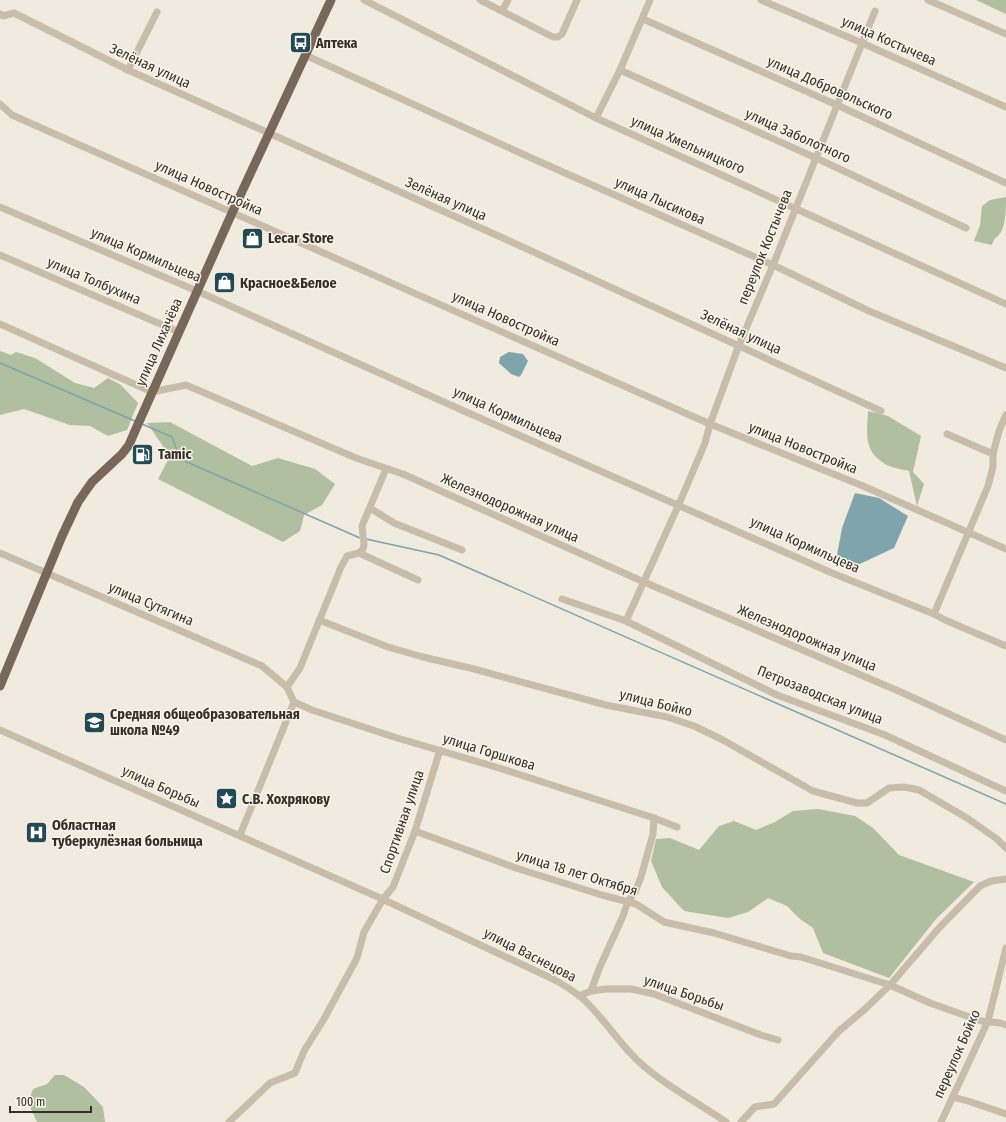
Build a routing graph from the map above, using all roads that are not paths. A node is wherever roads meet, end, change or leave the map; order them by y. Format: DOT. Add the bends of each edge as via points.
graph roads {
  1 [pos="331,0"];
  2 [pos="364,0"];
  3 [pos="480,0"];
  4 [pos="508,0"];
  5 [pos="577,0"];
  6 [pos="650,0"];
  7 [pos="761,0"];
  8 [pos="928,0"];
  9 [pos="502,11"];
  10 [pos="875,11"];
  11 [pos="157,12"];
  12 [pos="0,14"];
  13 [pos="643,19"];
  14 [pos="1006,34"];
  15 [pos="862,43"];
  16 [pos="305,55"];
  17 [pos="128,70"];
  18 [pos="620,70"];
  19 [pos="0,104"];
  20 [pos="837,105"];
  21 [pos="1006,107"];
  22 [pos="596,118"];
  23 [pos="268,134"];
  24 [pos="816,158"];
  25 [pos="1006,183"];
  26 [pos="0,207"];
  27 [pos="796,208"];
  28 [pos="232,212"];
  29 [pos="966,228"];
  30 [pos="0,255"];
  31 [pos="773,265"];
  32 [pos="197,291"];
  33 [pos="1006,304"];
  34 [pos="0,324"];
  35 [pos="179,332"];
  36 [pos="739,345"];
  37 [pos="1006,368"];
  38 [pos="152,392"];
  39 [pos="882,411"];
  40 [pos="1006,415"];
  41 [pos="710,424"];
  42 [pos="947,434"];
  43 [pos="993,454"];
  44 [pos="386,469"];
  45 [pos="679,504"];
  46 [pos="370,508"];
  47 [pos="970,532"];
  48 [pos="1006,549"];
  49 [pos="462,550"];
  50 [pos="0,553"];
  51 [pos="359,553"];
  52 [pos="46,573"];
  53 [pos="418,580"];
  54 [pos="644,582"];
  55 [pos="562,598"];
  56 [pos="934,614"];
  57 [pos="319,620"];
  58 [pos="626,621"];
  59 [pos="1006,646"];
  60 [pos="0,686"];
  61 [pos="287,687"];
  62 [pos="294,702"];
  63 [pos="0,730"];
  64 [pos="1006,740"];
  65 [pos="440,750"];
  66 [pos="1006,791"];
  67 [pos="654,818"];
  68 [pos="677,827"];
  69 [pos="415,831"];
  70 [pos="240,835"];
  71 [pos="1006,848"];
  72 [pos="1006,879"];
  73 [pos="380,898"];
  74 [pos="628,901"];
  75 [pos="1006,948"];
  76 [pos="890,985"];
  77 [pos="591,991"];
  78 [pos="579,996"];
  79 [pos="988,1021"];
  80 [pos="1006,1025"];
  81 [pos="778,1040"];
  82 [pos="953,1097"];
  83 [pos="1006,1114"];
  84 [pos="229,1122"];
  85 [pos="726,1122"];
  86 [pos="741,1122"];
  87 [pos="941,1122"];
  1 -- 16 [label="main road, улица Лихачёва"];
  2 -- 22 [label="street, улица Хмельницкого"];
  3 -- 9 [label="street"];
  4 -- 9 [label="street"];
  5 -- 9 [label="street" via="562,34 558,37 553,37"];
  6 -- 13 [label="street"];
  7 -- 15 [label="street, улица Костычева"];
  8 -- 14 [label="street"];
  10 -- 15 [label="street, переулок Костычева"];
  11 -- 17 [label="street"];
  12 -- 17 [label="street, Зелёная улица" via="3,16 14,13"];
  13 -- 18 [label="street"];
  13 -- 20 [label="street, улица Добровольского"];
  15 -- 20 [label="street, переулок Костычева"];
  15 -- 21 [label="street, улица Костычева"];
  16 -- 23 [label="main road, улица Лихачёва"];
  16 -- 31 [label="street, улица Лысикова"];
  17 -- 23 [label="street, Зелёная улица"];
  18 -- 22 [label="street"];
  18 -- 24 [label="street, улица Заболотного"];
  19 -- 28 [label="street, улица Новостройка" via="12,115"];
  20 -- 24 [label="street, переулок Костычева"];
  20 -- 25 [label="street, улица Добровольского"];
  22 -- 27 [label="street, улица Хмельницкого"];
  23 -- 28 [label="main road, улица Лихачёва"];
  23 -- 36 [label="street, Зелёная улица"];
  24 -- 27 [label="street, переулок Костычева"];
  24 -- 29 [label="street, улица Заболотного"];
  26 -- 32 [label="street, улица Кормильцева"];
  27 -- 31 [label="street, переулок Костычева"];
  27 -- 33 [label="street, улица Хмельницкого"];
  28 -- 32 [label="main road, улица Лихачёва"];
  28 -- 41 [label="street, улица Новостройка"];
  30 -- 35 [label="street, улица Толбухина"];
  31 -- 36 [label="street, переулок Костычева"];
  31 -- 37 [label="street, улица Лысикова" via="870,311"];
  32 -- 35 [label="main road, улица Лихачёва"];
  32 -- 45 [label="street, улица Кормильцева"];
  34 -- 38 [label="street"];
  35 -- 38 [label="main road, улица Лихачёва"];
  36 -- 39 [label="street, Зелёная улица"];
  36 -- 41 [label="street, переулок Костычева"];
  38 -- 44 [label="street, Железнодорожная улица" via="186,385"];
  38 -- 52 [label="main road, улица Лихачёва" via="129,445 92,482 78,502"];
  40 -- 43 [label="street"];
  41 -- 45 [label="street, переулок Костычева" via="705,443"];
  41 -- 47 [label="street, улица Новостройка"];
  42 -- 43 [label="street"];
  43 -- 47 [label="street" via="993,467 988,486"];
  44 -- 46 [label="street"];
  44 -- 54 [label="street, Железнодорожная улица" via="403,474"];
  45 -- 54 [label="street, переулок Костычева"];
  45 -- 56 [label="street, улица Кормильцева" via="832,573"];
  46 -- 49 [label="street" via="394,523"];
  46 -- 51 [label="street" via="362,526 364,544"];
  47 -- 48 [label="street, улица Новостройка"];
  47 -- 56 [label="street"];
  50 -- 52 [label="street, улица Сутягина"];
  51 -- 53 [label="street"];
  51 -- 57 [label="street" via="347,556"];
  52 -- 60 [label="main road, улица Лихачёва"];
  52 -- 61 [label="street, улица Сутягина" via="262,666"];
  54 -- 58 [label="street, переулок Костычева"];
  54 -- 64 [label="street, Железнодорожная улица"];
  55 -- 58 [label="street, Петрозаводская улица"];
  56 -- 59 [label="street, улица Кормильцева"];
  57 -- 61 [label="street" via="300,668"];
  57 -- 71 [label="street, улица Бойко" via="388,647 694,726 812,791 857,803 868,803 889,788 919,790 967,818"];
  58 -- 66 [label="street, Петрозаводская улица" via="777,695 885,735"];
  61 -- 62 [label="street"];
  62 -- 65 [label="street, улица Горшкова"];
  62 -- 70 [label="street"];
  63 -- 70 [label="street, улица Борьбы"];
  65 -- 67 [label="street, улица Горшкова"];
  65 -- 69 [label="street, Спортивная улица"];
  67 -- 68 [label="street, улица Горшкова"];
  67 -- 74 [label="street" via="653,834 640,877"];
  69 -- 73 [label="street, Спортивная улица" via="393,887"];
  69 -- 74 [label="street, улица 18 лет Октября" via="519,869"];
  70 -- 73 [label="street, улица Борьбы"];
  72 -- 76 [label="street" via="980,886 938,928"];
  73 -- 78 [label="street, улица Васнецова" via="553,979"];
  73 -- 84 [label="street, Спортивная улица" via="364,932 357,958 304,1050 295,1072 270,1083"];
  74 -- 76 [label="street, улица 18 лет Октября" via="664,922 696,928 801,957"];
  74 -- 77 [label="street"];
  75 -- 79 [label="street, переулок Бойко"];
  76 -- 79 [label="street, улица 18 лет Октября" via="930,1003 981,1021"];
  76 -- 86 [label="street" via="839,1031 774,1104 755,1107"];
  77 -- 78 [label="street, улица Борьбы"];
  77 -- 81 [label="street, улица Борьбы" via="632,989 654,994"];
  78 -- 85 [label="street, улица Васнецова" via="647,1068"];
  79 -- 80 [label="street, улица 18 лет Октября"];
  79 -- 82 [label="street, переулок Бойко"];
  82 -- 83 [label="street"];
  82 -- 87 [label="street, переулок Бойко"];
}
